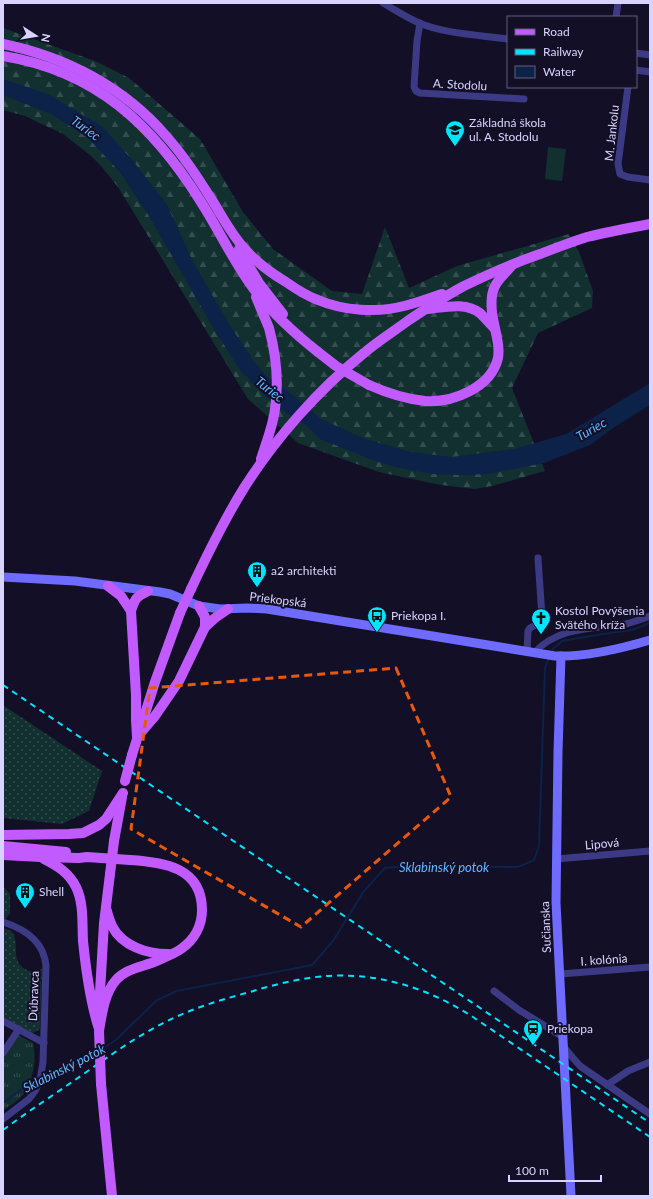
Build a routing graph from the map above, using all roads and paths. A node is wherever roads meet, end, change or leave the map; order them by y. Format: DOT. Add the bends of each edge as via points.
graph roads {
  1 [pos="383,3"];
  2 [pos="618,3"];
  3 [pos="616,16"];
  4 [pos="420,23"];
  5 [pos="507,39"];
  6 [pos="3,43"];
  7 [pos="637,53"];
  8 [pos="650,55"];
  9 [pos="3,56"];
  10 [pos="637,70"];
  11 [pos="650,72"];
  12 [pos="628,88"];
  13 [pos="524,99"];
  14 [pos="650,180"];
  15 [pos="223,219"];
  16 [pos="650,224"];
  17 [pos="514,263"];
  18 [pos="253,287"];
  19 [pos="463,287"];
  20 [pos="424,310"];
  21 [pos="495,329"];
  22 [pos="295,332"];
  23 [pos="258,467"];
  24 [pos="538,558"];
  25 [pos="3,577"];
  26 [pos="108,586"];
  27 [pos="148,591"];
  28 [pos="199,606"];
  29 [pos="228,610"];
  30 [pos="130,611"];
  31 [pos="650,616"];
  32 [pos="205,627"];
  33 [pos="650,640"];
  34 [pos="534,653"];
  35 [pos="558,656"];
  36 [pos="137,737"];
  37 [pos="123,793"];
  38 [pos="3,835"];
  39 [pos="3,846"];
  40 [pos="650,851"];
  41 [pos="3,855"];
  42 [pos="87,856"];
  43 [pos="41,857"];
  44 [pos="556,859"];
  45 [pos="105,907"];
  46 [pos="3,922"];
  47 [pos="170,954"];
  48 [pos="650,967"];
  49 [pos="560,974"];
  50 [pos="494,991"];
  51 [pos="3,1020"];
  52 [pos="19,1029"];
  53 [pos="99,1031"];
  54 [pos="563,1041"];
  55 [pos="44,1043"];
  56 [pos="3,1053"];
  57 [pos="650,1062"];
  58 [pos="607,1085"];
  59 [pos="650,1114"];
  60 [pos="3,1119"];
  61 [pos="112,1196"];
  62 [pos="571,1196"];
  1 -- 4 [label="street"];
  2 -- 3 [label="street"];
  4 -- 5 [label="street" via="456,32"];
  4 -- 13 [label="street, A. Stodolu" via="414,87 420,94"];
  6 -- 15 [label="main road" via="73,66 102,82 137,107 166,136 191,167"];
  7 -- 8 [label="street"];
  9 -- 18 [label="main road" via="42,65 78,80 108,97 140,124 181,171"];
  10 -- 11 [label="street"];
  12 -- 14 [label="street, M. Jankolu" via="618,164 620,174"];
  15 -- 19 [label="main road" via="243,248 264,266 300,291 336,306 353,309 389,309"];
  15 -- 22 [label="main road" via="260,283"];
  16 -- 17 [label="main road" via="587,237"];
  17 -- 19 [label="main road"];
  17 -- 21 [label="main road" via="495,286 492,294"];
  18 -- 22 [label="main road" via="284,324"];
  18 -- 23 [label="main road" via="273,343 277,389 270,431"];
  19 -- 20 [label="main road"];
  20 -- 21 [label="main road" via="463,306 481,314"];
  20 -- 23 [label="main road" via="347,367 318,395"];
  21 -- 22 [label="main road, bridge" via="498,359 484,382 454,397 426,401 397,396 369,385 336,366"];
  23 -- 36 [label="main road, bridge" via="214,541 180,613"];
  24 -- 34 [label="street" via="542,617 539,624 528,631"];
  25 -- 26 [label="street, Priekopská"];
  26 -- 27 [label="street, Priekopská"];
  26 -- 30 [label="main road" via="121,596"];
  27 -- 28 [label="street, Priekopská" via="170,594"];
  27 -- 30 [label="main road" via="138,595"];
  28 -- 29 [label="street, Priekopská"];
  28 -- 32 [label="main road" via="205,617"];
  29 -- 32 [label="main road"];
  29 -- 34 [label="street, Priekopská" via="267,609"];
  30 -- 36 [label="main road"];
  31 -- 34 [label="street" via="627,624 571,631 545,643"];
  32 -- 36 [label="main road" via="179,681"];
  33 -- 35 [label="street, Priekopská" via="610,650"];
  34 -- 35 [label="street, Priekopská"];
  35 -- 44 [label="street, Sučianska"];
  36 -- 37 [label="main road, bridge"];
  37 -- 38 [label="main road" via="106,819 92,830 69,834"];
  37 -- 45 [label="main road, bridge"];
  39 -- 42 [label="main road" via="79,853"];
  40 -- 44 [label="street, Lipová"];
  41 -- 43 [label="main road"];
  42 -- 43 [label="main road"];
  42 -- 47 [label="main road" via="161,863 179,870 196,886 202,907 198,930 190,942"];
  43 -- 53 [label="main road" via="65,872 79,895 89,988"];
  44 -- 49 [label="street, Sučianska"];
  45 -- 47 [label="main road" via="112,926 122,939 145,951"];
  45 -- 53 [label="main road"];
  46 -- 55 [label="street, Dúbravca" via="27,932 37,943 46,960"];
  47 -- 53 [label="main road" via="129,971 117,980 107,994"];
  48 -- 49 [label="street, I. kolónia"];
  49 -- 54 [label="street, Sučianska"];
  50 -- 54 [label="street"];
  51 -- 52 [label="street"];
  52 -- 55 [label="street"];
  52 -- 56 [label="street"];
  53 -- 61 [label="main road, bridge" via="101,1084"];
  54 -- 58 [label="street" via="580,1066"];
  54 -- 62 [label="street, Sučianska"];
  55 -- 60 [label="street, Dúbravca" via="40,1081 35,1091"];
  57 -- 58 [label="street" via="628,1071"];
  58 -- 59 [label="street"];
}
